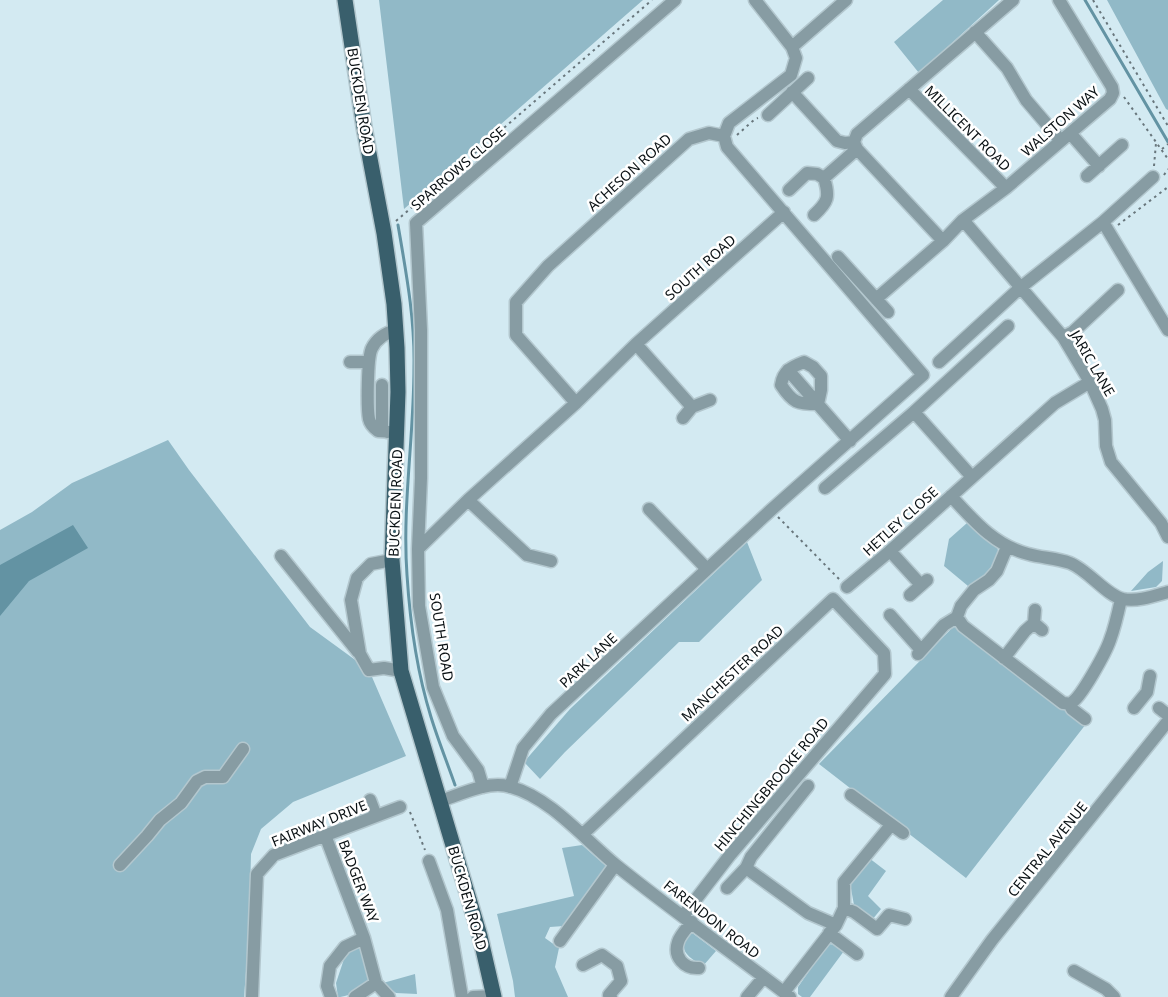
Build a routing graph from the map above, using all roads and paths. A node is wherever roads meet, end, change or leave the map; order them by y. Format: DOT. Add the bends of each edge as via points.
graph roads {
  1 [pos="346,0"];
  2 [pos="652,0"];
  3 [pos="675,0"];
  4 [pos="755,0"];
  5 [pos="846,0"];
  6 [pos="1013,0"];
  7 [pos="1059,0"];
  8 [pos="1093,0"];
  9 [pos="975,32"];
  10 [pos="792,47"];
  11 [pos="808,78"];
  12 [pos="908,89"];
  13 [pos="792,92"];
  14 [pos="1113,93"];
  15 [pos="768,115"];
  16 [pos="1168,126"];
  17 [pos="730,136"];
  18 [pos="1066,137"];
  19 [pos="1156,143"];
  20 [pos="1122,145"];
  21 [pos="1167,145"];
  22 [pos="855,146"];
  23 [pos="1161,149"];
  24 [pos="1168,159"];
  25 [pos="1099,166"];
  26 [pos="1087,176"];
  27 [pos="1153,177"];
  28 [pos="824,178"];
  29 [pos="1168,187"];
  30 [pos="1006,188"];
  31 [pos="789,190"];
  32 [pos="784,212"];
  33 [pos="814,215"];
  34 [pos="962,220"];
  35 [pos="394,222"];
  36 [pos="1106,227"];
  37 [pos="943,241"];
  38 [pos="838,257"];
  39 [pos="1020,288"];
  40 [pos="1118,290"];
  41 [pos="876,299"];
  42 [pos="888,312"];
  43 [pos="1008,326"];
  44 [pos="396,330"];
  45 [pos="1168,330"];
  46 [pos="1062,337"];
  47 [pos="636,344"];
  48 [pos="350,362"];
  49 [pos="368,362"];
  50 [pos="939,362"];
  51 [pos="1090,382"];
  52 [pos="382,385"];
  53 [pos="710,400"];
  54 [pos="576,403"];
  55 [pos="818,404"];
  56 [pos="692,407"];
  57 [pos="914,412"];
  58 [pos="683,418"];
  59 [pos="392,432"];
  60 [pos="850,441"];
  61 [pos="972,477"];
  62 [pos="825,488"];
  63 [pos="950,496"];
  64 [pos="468,500"];
  65 [pos="649,508"];
  66 [pos="771,510"];
  67 [pos="1168,537"];
  68 [pos="1007,547"];
  69 [pos="418,549"];
  70 [pos="890,550"];
  71 [pos="281,556"];
  72 [pos="392,560"];
  73 [pos="551,561"];
  74 [pos="707,569"];
  75 [pos="847,587"];
  76 [pos="1168,592"];
  77 [pos="910,595"];
  78 [pos="1122,599"];
  79 [pos="1036,610"];
  80 [pos="890,615"];
  81 [pos="958,617"];
  82 [pos="360,654"];
  83 [pos="1004,658"];
  84 [pos="401,671"];
  85 [pos="885,674"];
  86 [pos="1150,676"];
  87 [pos="1069,704"];
  88 [pos="1156,706"];
  89 [pos="1134,708"];
  90 [pos="1084,719"];
  91 [pos="1168,721"];
  92 [pos="243,748"];
  93 [pos="808,786"];
  94 [pos="510,787"];
  95 [pos="483,788"];
  96 [pos="851,795"];
  97 [pos="370,800"];
  98 [pos="441,801"];
  99 [pos="400,807"];
  100 [pos="376,816"];
  101 [pos="891,824"];
  102 [pos="903,833"];
  103 [pos="583,834"];
  104 [pos="326,835"];
  105 [pos="429,861"];
  106 [pos="120,865"];
  107 [pos="616,865"];
  108 [pos="746,868"];
  109 [pos="727,888"];
  110 [pos="844,908"];
  111 [pos="687,919"];
  112 [pos="905,919"];
  113 [pos="832,929"];
  114 [pos="364,938"];
  115 [pos="560,941"];
  116 [pos="857,954"];
  117 [pos="583,965"];
  118 [pos="699,968"];
  119 [pos="1074,971"];
  120 [pos="763,978"];
  121 [pos="376,983"];
  122 [pos="787,994"];
  123 [pos="494,996"];
  124 [pos="252,997"];
  125 [pos="331,997"];
  126 [pos="355,997"];
  127 [pos="389,997"];
  128 [pos="462,997"];
  129 [pos="473,997"];
  130 [pos="611,997"];
  131 [pos="747,997"];
  132 [pos="950,997"];
  133 [pos="1114,997"];
  1 -- 44 [label="main road, BUCKDEN ROAD" via="364,127 384,233"];
  2 -- 35 [label="path"];
  3 -- 69 [label="street, SPARROWS CLOSE" via="416,223 421,330"];
  4 -- 10 [label="street"];
  5 -- 10 [label="street"];
  6 -- 9 [label="street"];
  7 -- 14 [label="street, WALSTON WAY"];
  8 -- 16 [label="path"];
  9 -- 12 [label="street"];
  9 -- 18 [label="street" via="1007,68 1026,100"];
  10 -- 17 [label="street" via="796,58 791,74 729,123"];
  11 -- 13 [label="street"];
  12 -- 22 [label="street" via="856,134"];
  12 -- 30 [label="street, MILLICENT ROAD"];
  13 -- 15 [label="street"];
  13 -- 22 [label="street" via="837,141"];
  14 -- 18 [label="street, WALSTON WAY"];
  14 -- 19 [label="path" via="1122,95"];
  15 -- 17 [label="path" via="755,119"];
  17 -- 32 [label="street" via="726,147"];
  17 -- 54 [label="street, ACHESON ROAD" via="708,133 689,139 548,266 516,302 516,335"];
  18 -- 25 [label="street"];
  18 -- 30 [label="street, WALSTON WAY"];
  19 -- 23 [label="path"];
  19 -- 27 [label="path"];
  20 -- 25 [label="street"];
  21 -- 23 [label="path"];
  22 -- 28 [label="street"];
  22 -- 37 [label="street"];
  23 -- 24 [label="path"];
  25 -- 26 [label="street"];
  27 -- 36 [label="street" via="1131,190"];
  28 -- 31 [label="street" via="807,173"];
  28 -- 33 [label="street" via="826,204"];
  29 -- 36 [label="path"];
  30 -- 34 [label="street, WALSTON WAY"];
  32 -- 47 [label="street, SOUTH ROAD"];
  32 -- 60 [label="street, PARK LANE" via="923,375"];
  34 -- 37 [label="street, WALSTON WAY"];
  34 -- 39 [label="street, JARIC LANE"];
  36 -- 39 [label="street"];
  36 -- 45 [label="street"];
  37 -- 41 [label="street, WALSTON WAY"];
  38 -- 41 [label="street"];
  39 -- 46 [label="street, JARIC LANE"];
  39 -- 50 [label="street"];
  40 -- 46 [label="street" via="1073,332"];
  41 -- 42 [label="street"];
  43 -- 57 [label="street"];
  44 -- 49 [label="street" via="378,340 371,349"];
  44 -- 59 [label="main road, BUCKDEN ROAD" via="398,392"];
  46 -- 51 [label="street, JARIC LANE"];
  47 -- 54 [label="street, SOUTH ROAD"];
  47 -- 56 [label="street"];
  48 -- 49 [label="street"];
  49 -- 59 [label="street" via="369,420 378,431"];
  51 -- 61 [label="street, HETLEY CLOSE" via="1055,403"];
  51 -- 67 [label="street, JARIC LANE" via="1105,420 1106,446 1111,462 1161,523"];
  52 -- 59 [label="street" via="382,426 383,430"];
  53 -- 56 [label="street"];
  54 -- 64 [label="street, SOUTH ROAD"];
  55 -- 55 [label="street" via="788,370 793,366 804,362 813,366 821,376"];
  55 -- 60 [label="street"];
  56 -- 58 [label="street"];
  57 -- 61 [label="street"];
  57 -- 62 [label="street"];
  59 -- 72 [label="main road, BUCKDEN ROAD"];
  60 -- 66 [label="street, PARK LANE"];
  61 -- 63 [label="street, HETLEY CLOSE"];
  63 -- 68 [label="street" via="991,537"];
  63 -- 70 [label="street, HETLEY CLOSE"];
  64 -- 69 [label="street, SOUTH ROAD"];
  64 -- 73 [label="street" via="527,555"];
  65 -- 74 [label="street"];
  66 -- 74 [label="street, PARK LANE"];
  66 -- 75 [label="path"];
  68 -- 78 [label="street" via="1070,563"];
  68 -- 81 [label="street" via="997,571 969,595"];
  69 -- 95 [label="street, SOUTH ROAD" via="419,606 434,687 453,736 478,770"];
  70 -- 75 [label="street, HETLEY CLOSE"];
  70 -- 77 [label="street" via="924,582"];
  71 -- 82 [label="street"];
  72 -- 82 [label="street" via="371,564 357,578 351,600"];
  72 -- 84 [label="main road, BUCKDEN ROAD"];
  74 -- 94 [label="street, PARK LANE" via="551,714 523,748"];
  76 -- 78 [label="street"];
  78 -- 87 [label="street" via="1110,643 1093,675"];
  79 -- 83 [label="street" via="1038,626 1025,631"];
  80 -- 81 [label="street" via="919,652 944,625"];
  81 -- 83 [label="street" via="963,626"];
  82 -- 84 [label="street" via="369,670"];
  83 -- 87 [label="street" via="1063,703"];
  84 -- 98 [label="main road, BUCKDEN ROAD"];
  85 -- 103 [label="street, MANCHESTER ROAD" via="884,653 833,599"];
  85 -- 111 [label="street, HINCHINGBROOKE ROAD" via="730,855"];
  86 -- 88 [label="street" via="1147,692"];
  87 -- 90 [label="street"];
  88 -- 89 [label="street"];
  91 -- 132 [label="street, CENTRAL AVENUE"];
  92 -- 106 [label="street" via="223,776 204,777 197,781 181,803 160,820"];
  93 -- 108 [label="street" via="751,857"];
  94 -- 95 [label="street, FARENDON ROAD"];
  94 -- 103 [label="street, FARENDON ROAD" via="534,796"];
  95 -- 98 [label="street, FARENDON ROAD"];
  96 -- 101 [label="street"];
  97 -- 100 [label="street"];
  98 -- 123 [label="main road, BUCKDEN ROAD"];
  99 -- 100 [label="street, FAIRWAY DRIVE"];
  99 -- 105 [label="path" via="408,809"];
  100 -- 104 [label="street, FAIRWAY DRIVE"];
  101 -- 102 [label="street"];
  101 -- 110 [label="street" via="844,882"];
  103 -- 107 [label="street, FARENDON ROAD"];
  104 -- 114 [label="street, BADGER WAY"];
  104 -- 124 [label="street, FAIRWAY DRIVE" via="274,855 257,874"];
  105 -- 128 [label="street" via="447,910"];
  107 -- 111 [label="street, FARENDON ROAD"];
  107 -- 115 [label="street"];
  108 -- 109 [label="street"];
  108 -- 113 [label="street"];
  110 -- 112 [label="street" via="877,929 889,915"];
  110 -- 113 [label="street"];
  111 -- 118 [label="street, HINCHINGBROOKE ROAD" via="676,949 684,964"];
  111 -- 120 [label="street, FARENDON ROAD"];
  113 -- 116 [label="street"];
  113 -- 122 [label="street"];
  114 -- 121 [label="street, BADGER WAY"];
  114 -- 125 [label="street, BADGER WAY" via="345,947 330,966 327,986"];
  117 -- 130 [label="street" via="602,955 618,966 621,981 609,995"];
  119 -- 133 [label="street"];
  120 -- 122 [label="street, FARENDON ROAD"];
  120 -- 131 [label="street"];
  121 -- 126 [label="street"];
  121 -- 127 [label="street, BADGER WAY"];
  123 -- 129 [label="street"];
}
